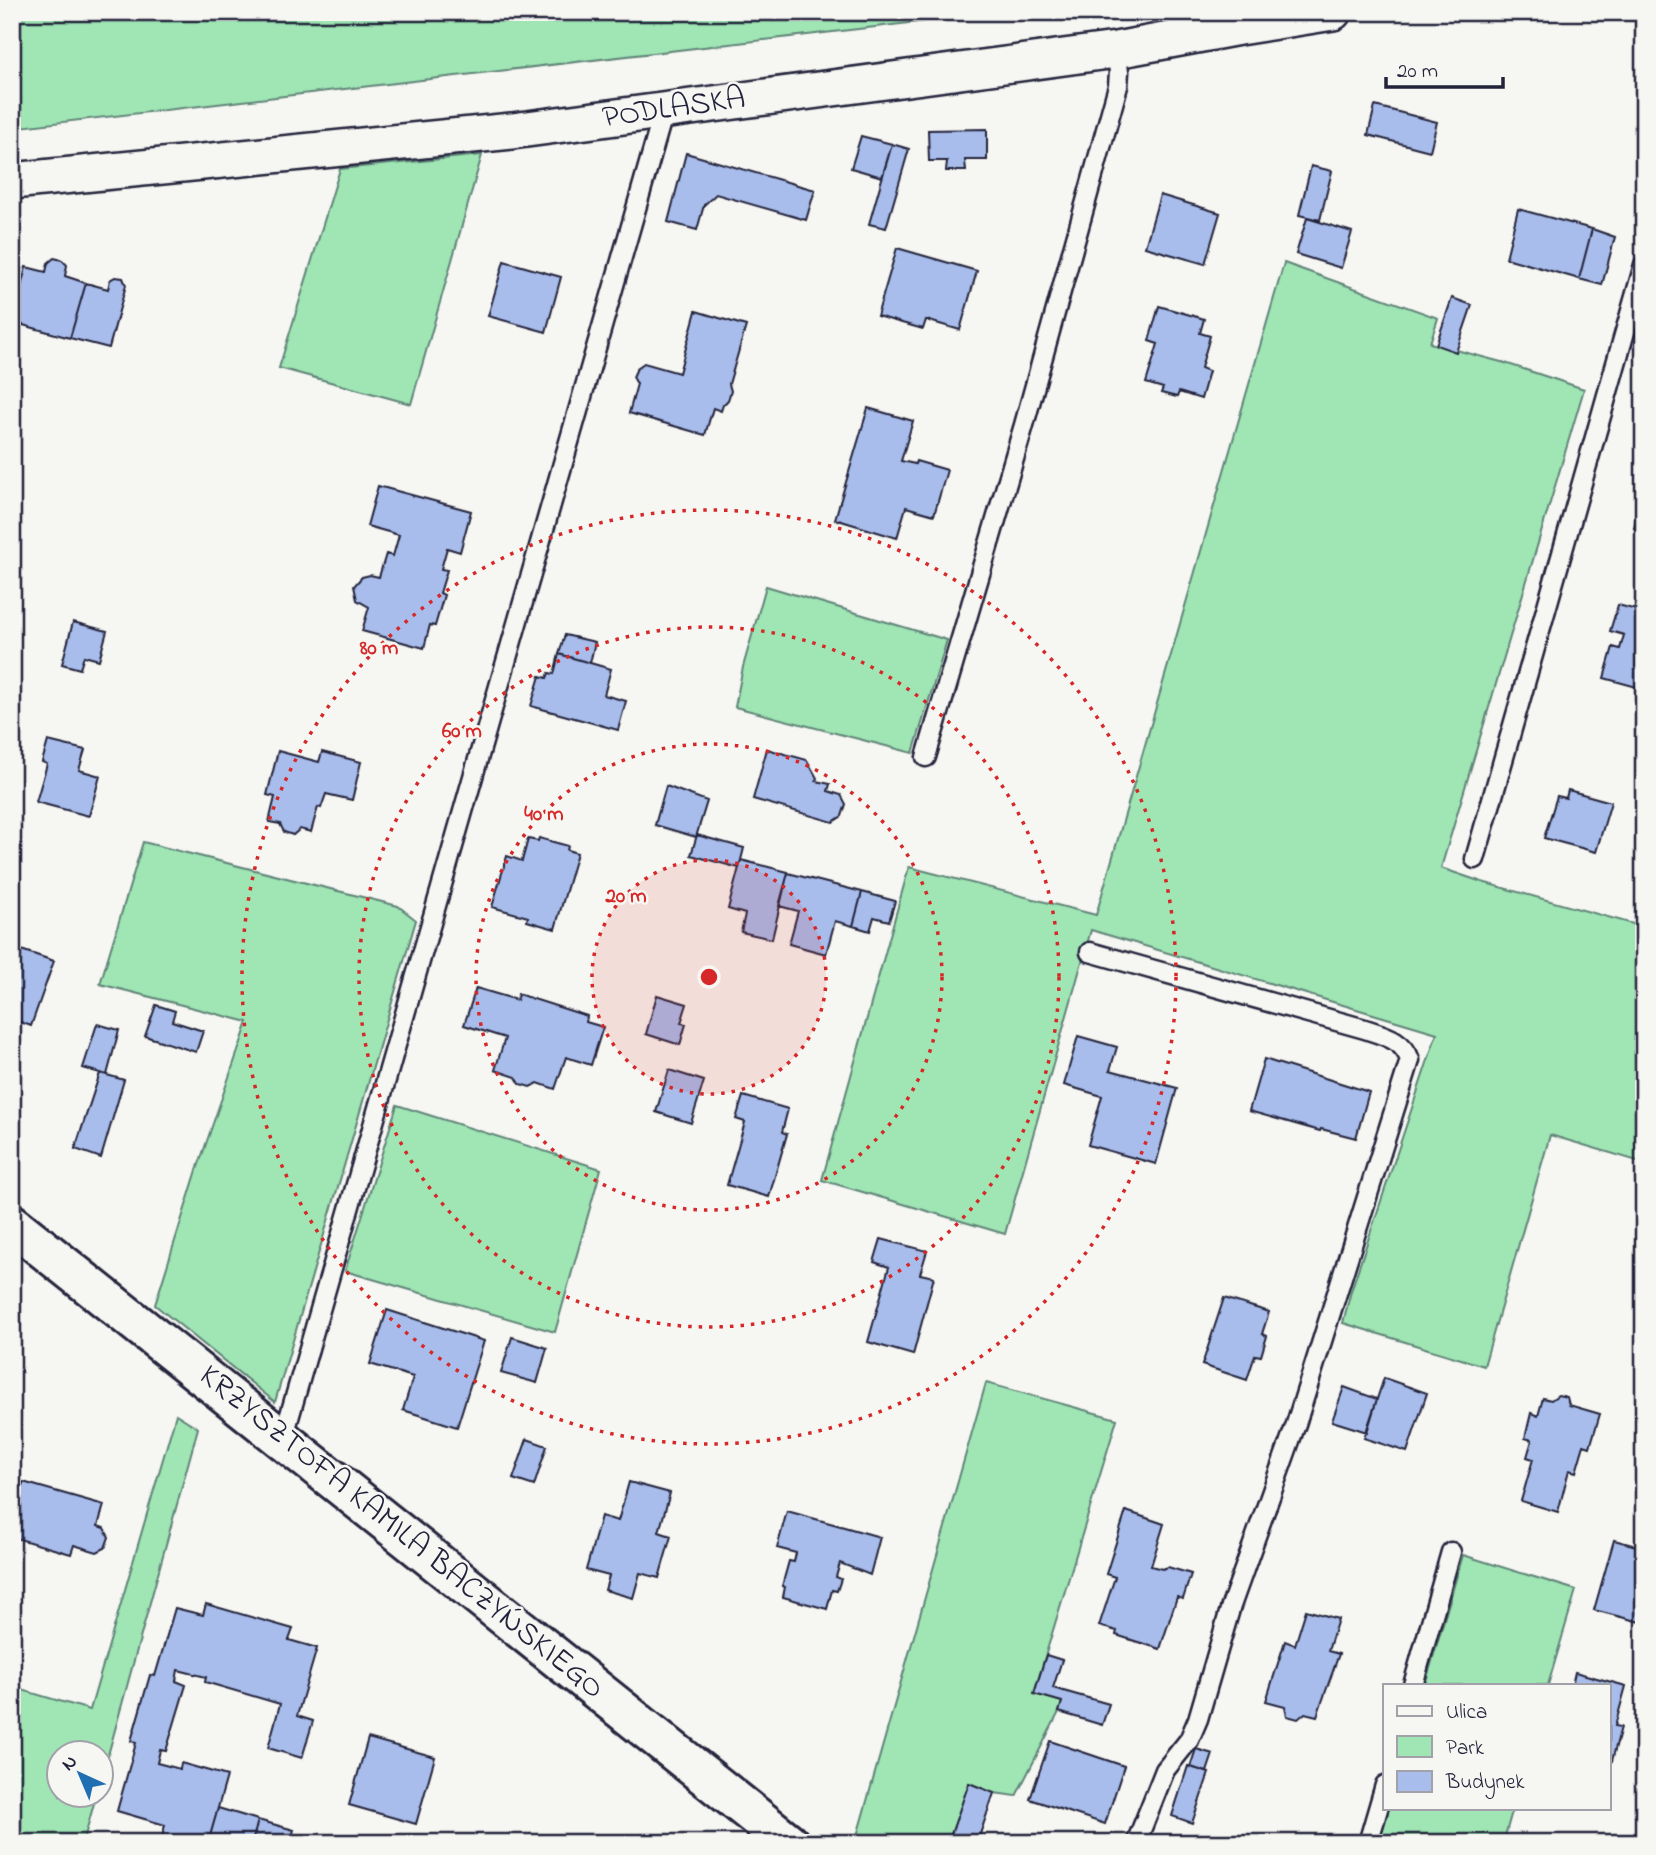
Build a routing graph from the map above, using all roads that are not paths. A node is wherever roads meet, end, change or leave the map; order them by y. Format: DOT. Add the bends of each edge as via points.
graph roads {
  1 [pos="1333,12"];
  2 [pos="1116,50"];
  3 [pos="664,111"];
  4 [pos="12,181"];
  5 [pos="1644,265"];
  6 [pos="926,757"];
  7 [pos="1475,859"];
  8 [pos="1090,952"];
  9 [pos="12,1224"];
  10 [pos="282,1439"];
  11 [pos="1451,1552"];
  12 [pos="1413,1684"];
  13 [pos="1383,1792"];
  14 [pos="789,1843"];
  15 [pos="1136,1843"];
  16 [pos="1368,1843"];
  1 -- 2 [label="street, PODLASKA"];
  2 -- 3 [label="street, PODLASKA"];
  2 -- 6 [label="lane" via="1118,86"];
  3 -- 4 [label="street, PODLASKA" via="512,131"];
  3 -- 10 [label="lane"];
  5 -- 7 [label="lane"];
  8 -- 15 [label="lane" via="1365,1029 1406,1048 1410,1060 1198,1719 1185,1746 1165,1770"];
  9 -- 10 [label="street, KRZYSZTOFA KAMILA BACZYŃSKIEGO"];
  10 -- 14 [label="street, KRZYSZTOFA KAMILA BACZYŃSKIEGO"];
  11 -- 12 [label="lane"];
  13 -- 16 [label="lane"];
}
